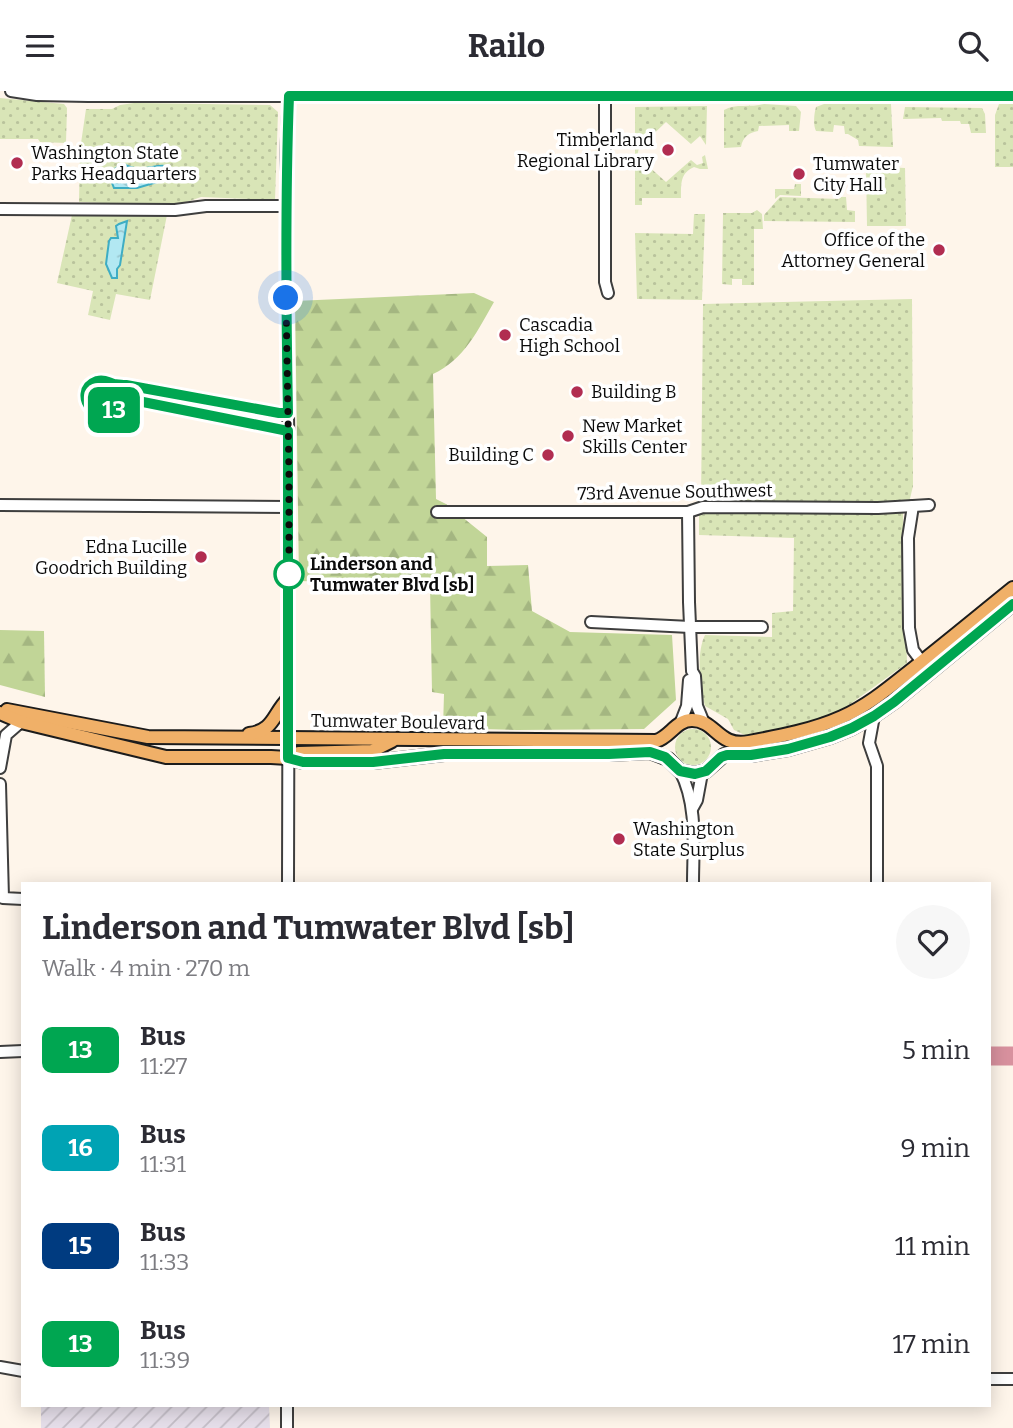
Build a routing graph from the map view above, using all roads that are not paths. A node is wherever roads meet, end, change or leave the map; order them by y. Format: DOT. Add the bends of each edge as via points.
graph roads {
  1 [pos="11,91"];
  2 [pos="289,93"];
  3 [pos="808,93"];
  4 [pos="605,95"];
  5 [pos="1013,96"];
  6 [pos="286,206"];
  7 [pos="0,209"];
  8 [pos="608,293"];
  9 [pos="0,505"];
  10 [pos="929,505"];
  11 [pos="913,506"];
  12 [pos="289,507"];
  13 [pos="437,512"];
  14 [pos="688,512"];
  15 [pos="1013,588"];
  16 [pos="1013,604"];
  17 [pos="591,622"];
  18 [pos="690,627"];
  19 [pos="762,627"];
  20 [pos="922,662"];
  21 [pos="692,671"];
  22 [pos="288,699"];
  23 [pos="0,710"];
  24 [pos="874,716"];
  25 [pos="21,722"];
  26 [pos="680,723"];
  27 [pos="704,723"];
  28 [pos="843,732"];
  29 [pos="670,733"];
  30 [pos="716,733"];
  31 [pos="243,738"];
  32 [pos="288,739"];
  33 [pos="394,740"];
  34 [pos="869,743"];
  35 [pos="758,747"];
  36 [pos="288,758"];
  37 [pos="668,759"];
  38 [pos="715,762"];
  39 [pos="0,768"];
  40 [pos="680,771"];
  41 [pos="702,773"];
  42 [pos="0,784"];
  43 [pos="692,809"];
  44 [pos="288,882"];
  45 [pos="693,882"];
  46 [pos="877,882"];
  47 [pos="21,899"];
  48 [pos="21,1051"];
  49 [pos="0,1052"];
  50 [pos="0,1367"];
  51 [pos="21,1371"];
  52 [pos="991,1379"];
  53 [pos="1013,1379"];
  54 [pos="287,1407"];
  55 [pos="287,1428"];
  1 -- 2 [label="street" via="88,96"];
  2 -- 4 [label="street"];
  2 -- 6 [label="street"];
  3 -- 4 [label="street"];
  3 -- 5 [label="street"];
  4 -- 8 [label="street"];
  6 -- 7 [label="street" via="206,206 175,211"];
  6 -- 12 [label="street"];
  9 -- 12 [label="street"];
  10 -- 11 [label="street, 73rd Avenue Southwest"];
  11 -- 14 [label="street, 73rd Avenue Southwest" via="703,507"];
  11 -- 20 [label="street" via="908,538 909,628 913,650"];
  12 -- 22 [label="street"];
  13 -- 14 [label="street, 73rd Avenue Southwest"];
  14 -- 18 [label="street"];
  15 -- 20 [label="main road"];
  16 -- 24 [label="main road"];
  17 -- 18 [label="street"];
  18 -- 19 [label="street"];
  18 -- 21 [label="street"];
  20 -- 35 [label="main road" via="844,716"];
  21 -- 26 [label="street"];
  21 -- 27 [label="street"];
  22 -- 31 [label="main road" via="270,725"];
  22 -- 32 [label="street"];
  23 -- 25 [label="main road, Tumwater Boulevard"];
  23 -- 31 [label="main road, Tumwater Boulevard" via="148,737"];
  24 -- 28 [label="main road"];
  24 -- 34 [label="street"];
  25 -- 36 [label="main road, Tumwater Boulevard" via="166,757"];
  25 -- 39 [label="street" via="6,735"];
  26 -- 27 [label="main road"];
  26 -- 29 [label="main road"];
  27 -- 30 [label="main road"];
  28 -- 34 [label="street"];
  28 -- 35 [label="main road" via="803,746"];
  29 -- 33 [label="main road, Tumwater Boulevard" via="656,741"];
  29 -- 37 [label="main road"];
  30 -- 35 [label="main road" via="731,742"];
  30 -- 38 [label="main road"];
  31 -- 32 [label="main road, Tumwater Boulevard"];
  32 -- 33 [label="main road, Tumwater Boulevard"];
  32 -- 36 [label="street"];
  33 -- 36 [label="main road" via="372,751 299,753"];
  34 -- 46 [label="street" via="877,766"];
  35 -- 38 [label="main road"];
  36 -- 37 [label="main road, Tumwater Boulevard" via="373,762 444,754 650,752"];
  36 -- 44 [label="street"];
  37 -- 40 [label="main road"];
  38 -- 41 [label="main road"];
  40 -- 41 [label="main road"];
  40 -- 43 [label="street"];
  41 -- 43 [label="street"];
  42 -- 47 [label="street" via="3,898"];
  43 -- 45 [label="street"];
  48 -- 49 [label="street"];
  50 -- 51 [label="street"];
  52 -- 53 [label="street"];
  54 -- 55 [label="street"];
}
